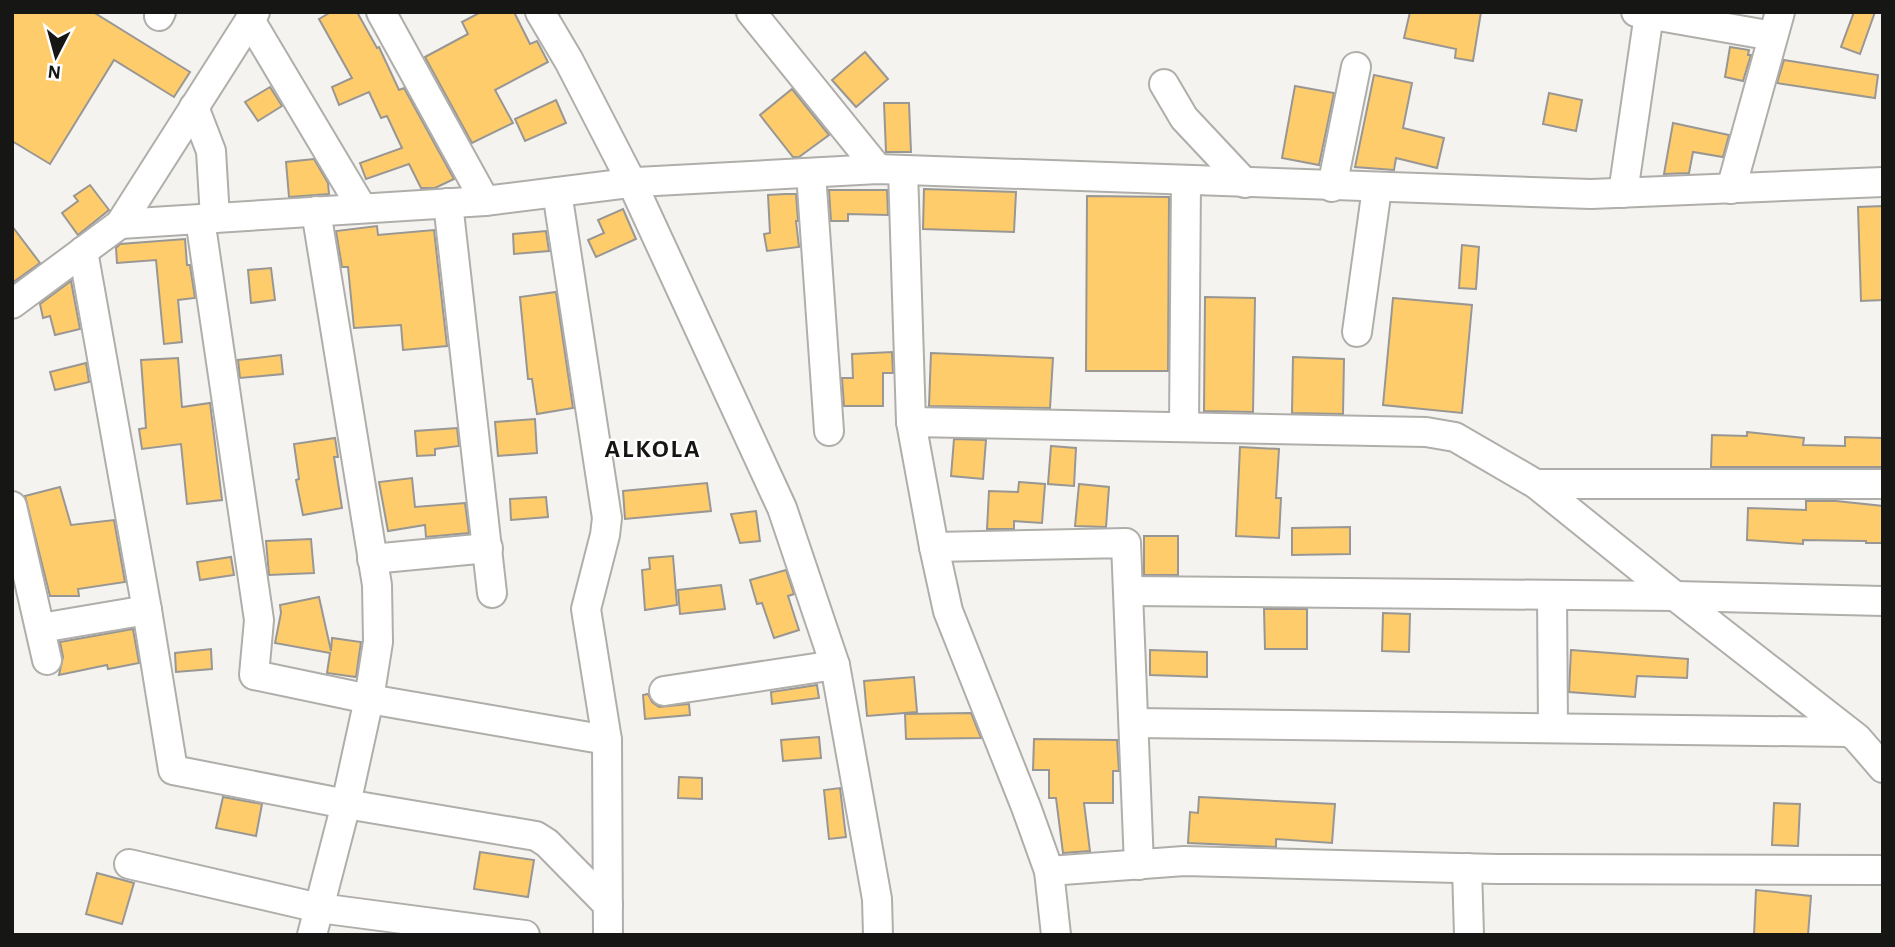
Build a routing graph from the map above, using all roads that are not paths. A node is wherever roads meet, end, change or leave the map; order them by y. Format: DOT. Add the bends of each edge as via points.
graph roads {
  1 [pos="381,12"];
  2 [pos="540,12"];
  3 [pos="751,12"];
  4 [pos="1643,13"];
  5 [pos="252,16"];
  6 [pos="1776,24"];
  7 [pos="1356,67"];
  8 [pos="1164,85"];
  9 [pos="194,107"];
  10 [pos="890,170"];
  11 [pos="811,173"];
  12 [pos="1186,181"];
  13 [pos="1883,182"];
  14 [pos="632,183"];
  15 [pos="1245,184"];
  16 [pos="1332,187"];
  17 [pos="1377,188"];
  18 [pos="1731,189"];
  19 [pos="557,192"];
  20 [pos="1623,193"];
  21 [pos="485,201"];
  22 [pos="448,203"];
  23 [pos="362,208"];
  24 [pos="316,211"];
  25 [pos="208,218"];
  26 [pos="120,224"];
  27 [pos="83,251"];
  28 [pos="12,304"];
  29 [pos="1357,332"];
  30 [pos="911,422"];
  31 [pos="1184,427"];
  32 [pos="829,431"];
  33 [pos="1536,484"];
  34 [pos="1883,484"];
  35 [pos="12,506"];
  36 [pos="934,547"];
  37 [pos="488,548"];
  38 [pos="372,559"];
  39 [pos="1128,591"];
  40 [pos="492,593"];
  41 [pos="1552,595"];
  42 [pos="1675,596"];
  43 [pos="1883,601"];
  44 [pos="147,610"];
  45 [pos="41,628"];
  46 [pos="47,660"];
  47 [pos="835,665"];
  48 [pos="664,691"];
  49 [pos="369,699"];
  50 [pos="1136,723"];
  51 [pos="1553,728"];
  52 [pos="1863,734"];
  53 [pos="607,740"];
  54 [pos="1883,768"];
  55 [pos="346,804"];
  56 [pos="129,864"];
  57 [pos="1139,865"];
  58 [pos="1466,868"];
  59 [pos="1883,870"];
  60 [pos="1049,871"];
  61 [pos="608,905"];
  62 [pos="316,921"];
  63 [pos="525,935"];
  64 [pos="608,935"];
  65 [pos="878,935"];
  66 [pos="1056,935"];
  67 [pos="1469,935"];
  1 -- 21 [label="street"];
  2 -- 14 [label="street"];
  3 -- 10 [label="street"];
  4 -- 6 [label="street"];
  4 -- 20 [label="street"];
  5 -- 9 [label="street"];
  5 -- 23 [label="street"];
  6 -- 18 [label="street"];
  7 -- 16 [label="street"];
  8 -- 15 [label="street" via="1184,118"];
  9 -- 25 [label="street" via="211,151"];
  9 -- 26 [label="street"];
  10 -- 11 [label="street"];
  10 -- 12 [label="street"];
  10 -- 30 [label="street"];
  11 -- 14 [label="street"];
  11 -- 32 [label="street"];
  12 -- 15 [label="street"];
  12 -- 31 [label="street"];
  13 -- 18 [label="street"];
  14 -- 19 [label="street"];
  14 -- 47 [label="street" via="782,508"];
  15 -- 16 [label="street"];
  16 -- 17 [label="street"];
  17 -- 20 [label="street"];
  17 -- 29 [label="street"];
  18 -- 20 [label="street"];
  19 -- 21 [label="street"];
  19 -- 53 [label="street" via="607,517 586,609"];
  21 -- 22 [label="street"];
  22 -- 23 [label="street"];
  22 -- 37 [label="street"];
  23 -- 24 [label="street"];
  24 -- 25 [label="street"];
  24 -- 38 [label="street"];
  25 -- 26 [label="street"];
  25 -- 49 [label="street" via="259,620 254,675"];
  26 -- 27 [label="street"];
  27 -- 28 [label="street"];
  27 -- 44 [label="street"];
  30 -- 31 [label="street"];
  30 -- 36 [label="street"];
  31 -- 33 [label="street" via="1426,432 1455,438"];
  33 -- 34 [label="street"];
  33 -- 42 [label="street"];
  35 -- 45 [label="street"];
  36 -- 39 [label="street" via="1126,543"];
  36 -- 60 [label="street" via="948,611"];
  37 -- 38 [label="street"];
  37 -- 40 [label="street"];
  38 -- 49 [label="street" via="378,642"];
  39 -- 41 [label="street"];
  39 -- 50 [label="street"];
  41 -- 42 [label="street"];
  41 -- 51 [label="street"];
  42 -- 43 [label="street"];
  42 -- 52 [label="street"];
  44 -- 45 [label="street"];
  44 -- 55 [label="street" via="173,770"];
  45 -- 46 [label="street"];
  47 -- 48 [label="street"];
  47 -- 65 [label="street" via="877,899"];
  49 -- 53 [label="street"];
  49 -- 55 [label="street"];
  50 -- 51 [label="street"];
  50 -- 57 [label="street"];
  51 -- 52 [label="street"];
  52 -- 54 [label="street"];
  53 -- 61 [label="street"];
  55 -- 61 [label="street" via="536,836"];
  55 -- 62 [label="street"];
  56 -- 62 [label="street"];
  57 -- 58 [label="street" via="1184,861"];
  57 -- 60 [label="street"];
  58 -- 59 [label="street"];
  58 -- 67 [label="street"];
  60 -- 66 [label="street"];
  61 -- 64 [label="street"];
  62 -- 63 [label="street"];
}
